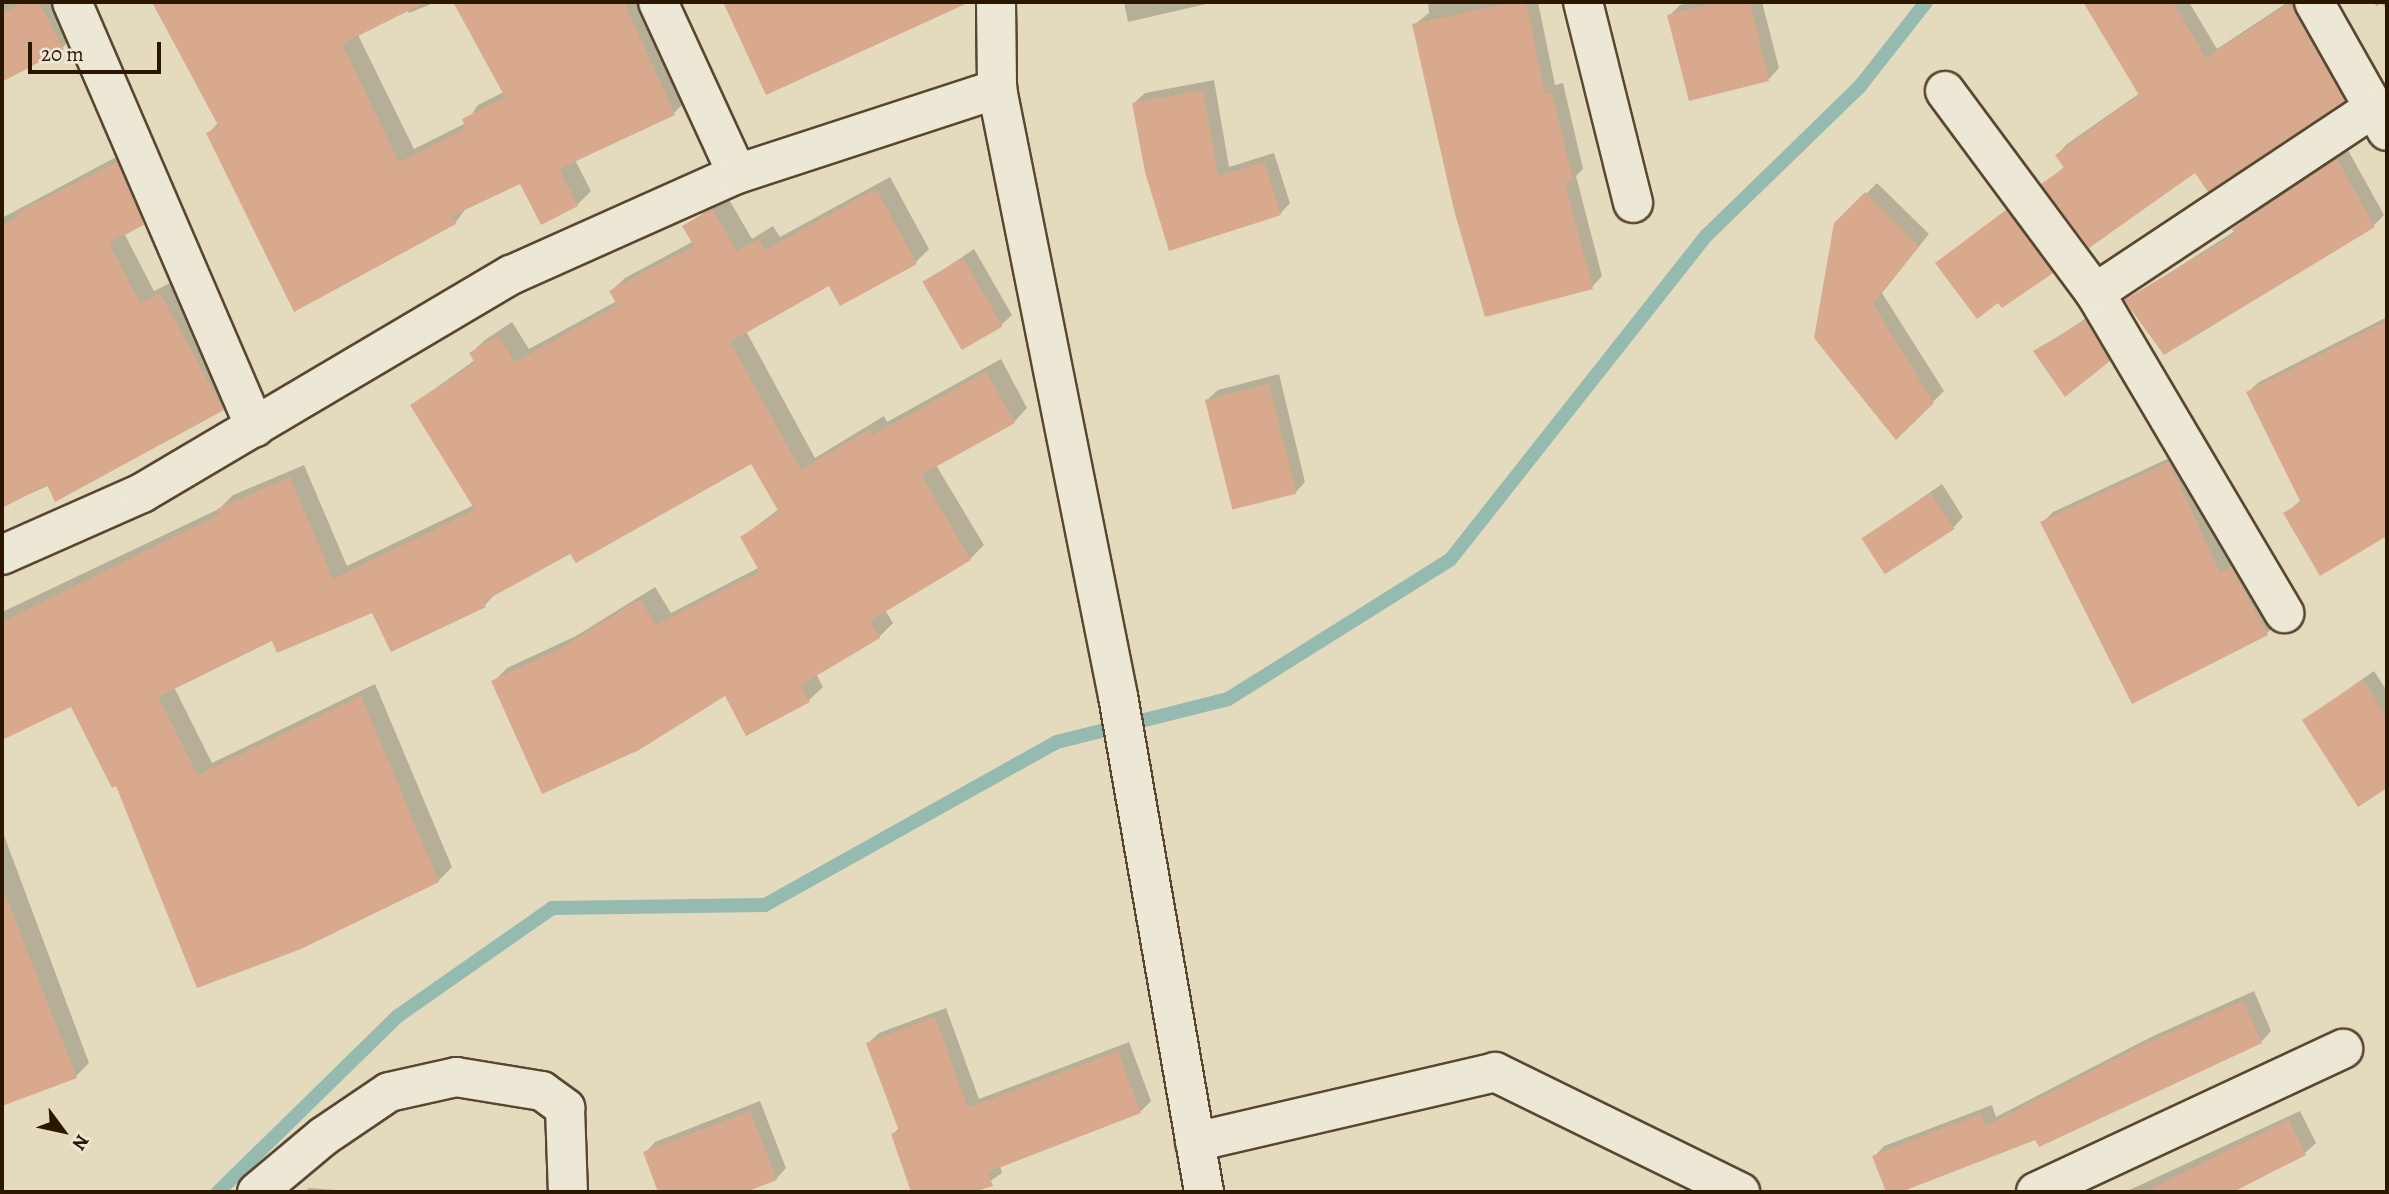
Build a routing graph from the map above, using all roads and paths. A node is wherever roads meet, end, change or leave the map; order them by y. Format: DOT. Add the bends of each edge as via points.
graph roads {
  1 [pos="72,2"];
  2 [pos="658,2"];
  3 [pos="996,2"];
  4 [pos="1583,2"];
  5 [pos="2314,2"];
  6 [pos="997,89"];
  7 [pos="1945,91"];
  8 [pos="2381,119"];
  9 [pos="737,174"];
  10 [pos="1633,203"];
  11 [pos="2095,293"];
  12 [pos="255,427"];
  13 [pos="2,555"];
  14 [pos="2284,613"];
  15 [pos="2343,1049"];
  16 [pos="1195,1142"];
  17 [pos="257,1192"];
  18 [pos="568,1192"];
  19 [pos="1204,1192"];
  20 [pos="1740,1192"];
  21 [pos="2036,1192"];
  1 -- 12 [label="street"];
  2 -- 9 [label="street"];
  3 -- 6 [label="street"];
  4 -- 10 [label="street"];
  5 -- 8 [label="street"];
  6 -- 9 [label="street"];
  6 -- 16 [label="street" via="1118,696"];
  7 -- 11 [label="street"];
  8 -- 11 [label="street"];
  9 -- 12 [label="street" via="511,275"];
  11 -- 14 [label="street"];
  12 -- 13 [label="street" via="142,493"];
  15 -- 21 [label="street"];
  16 -- 19 [label="street"];
  16 -- 20 [label="street" via="1495,1072"];
  17 -- 18 [label="street" via="324,1136 389,1092 456,1077 542,1091 565,1108"];
}
